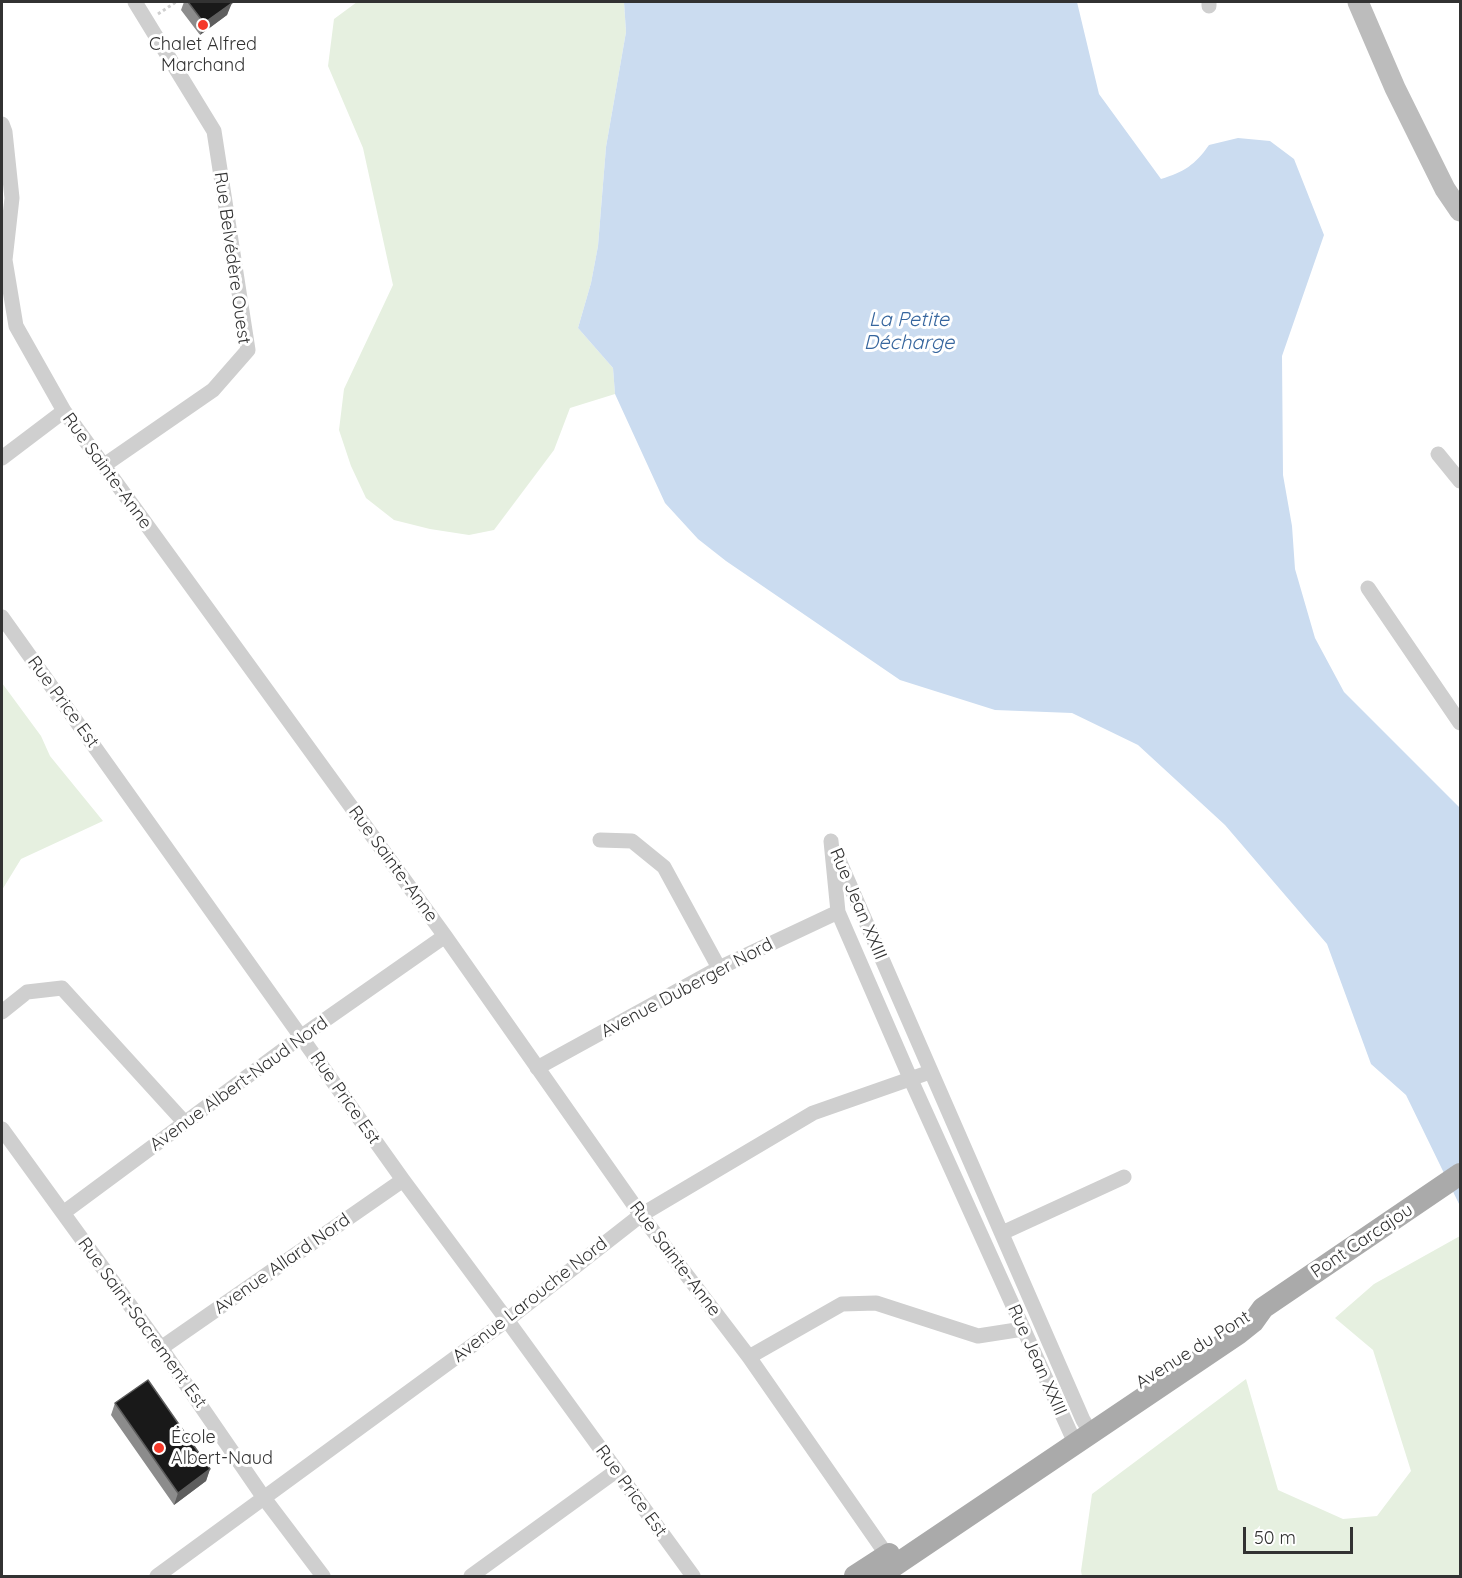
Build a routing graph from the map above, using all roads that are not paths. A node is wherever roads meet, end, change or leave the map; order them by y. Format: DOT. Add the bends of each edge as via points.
graph roads {
  1 [pos="135,2"];
  2 [pos="1358,2"];
  3 [pos="2,124"];
  4 [pos="1461,211"];
  5 [pos="64,411"];
  6 [pos="1438,454"];
  7 [pos="2,458"];
  8 [pos="103,466"];
  9 [pos="1461,481"];
  10 [pos="1368,588"];
  11 [pos="2,617"];
  12 [pos="1461,723"];
  13 [pos="600,840"];
  14 [pos="838,912"];
  15 [pos="445,936"];
  16 [pos="718,969"];
  17 [pos="2,1012"];
  18 [pos="302,1036"];
  19 [pos="537,1068"];
  20 [pos="930,1072"];
  21 [pos="911,1080"];
  22 [pos="185,1123"];
  23 [pos="2,1129"];
  24 [pos="1461,1174"];
  25 [pos="1124,1177"];
  26 [pos="403,1180"];
  27 [pos="63,1213"];
  28 [pos="641,1215"];
  29 [pos="1002,1233"];
  30 [pos="1263,1308"];
  31 [pos="507,1320"];
  32 [pos="1023,1329"];
  33 [pos="161,1348"];
  34 [pos="749,1357"];
  35 [pos="1079,1431"];
  36 [pos="616,1471"];
  37 [pos="264,1498"];
  38 [pos="887,1566"];
  39 [pos="157,1576"];
  40 [pos="323,1576"];
  41 [pos="471,1576"];
  42 [pos="693,1576"];
  43 [pos="855,1576"];
  1 -- 8 [label="street, Rue Belvédère Ouest" via="214,131 248,350 213,390"];
  2 -- 4 [label="street" via="1395,88 1445,189"];
  3 -- 5 [label="street, Rue Sainte-Anne" via="12,198 5,260 16,326"];
  5 -- 7 [label="street"];
  5 -- 8 [label="street, Rue Sainte-Anne"];
  6 -- 9 [label="street"];
  8 -- 15 [label="street, Rue Sainte-Anne"];
  10 -- 12 [label="street"];
  11 -- 18 [label="street, Rue Price Est"];
  13 -- 16 [label="street" via="632,841 664,867"];
  14 -- 16 [label="street, Avenue Duberger Nord"];
  14 -- 20 [label="street, Rue Jean XXIII" via="831,841"];
  14 -- 21 [label="street, Rue Jean XXIII"];
  15 -- 18 [label="street, Avenue Albert-Naud Nord"];
  15 -- 19 [label="street, Rue Sainte-Anne"];
  16 -- 19 [label="street, Avenue Duberger Nord"];
  17 -- 22 [label="street" via="27,992 62,988"];
  18 -- 22 [label="street, Avenue Albert-Naud Nord"];
  18 -- 26 [label="street, Rue Price Est"];
  19 -- 28 [label="street, Rue Sainte-Anne"];
  20 -- 21 [label="street, Avenue Larouche Nord"];
  20 -- 29 [label="street, Rue Jean XXIII"];
  21 -- 28 [label="street, Avenue Larouche Nord" via="813,1113"];
  21 -- 32 [label="street, Rue Jean XXIII"];
  22 -- 27 [label="street, Avenue Albert-Naud Nord"];
  23 -- 27 [label="street, Rue Saint-Sacrement Est"];
  24 -- 30 [label="main road, Pont Carcajou"];
  25 -- 29 [label="street"];
  26 -- 31 [label="street, Rue Price Est"];
  26 -- 33 [label="street, Avenue Allard Nord"];
  27 -- 33 [label="street, Rue Saint-Sacrement Est"];
  28 -- 31 [label="street, Avenue Larouche Nord"];
  28 -- 34 [label="street, Rue Sainte-Anne"];
  29 -- 35 [label="street, Rue Jean XXIII"];
  30 -- 35 [label="main road, Avenue du Pont" via="1238,1334"];
  31 -- 36 [label="street, Rue Price Est"];
  31 -- 37 [label="street, Avenue Larouche Nord"];
  32 -- 34 [label="street" via="978,1336 876,1303 842,1304"];
  32 -- 35 [label="street, Rue Jean XXIII"];
  33 -- 37 [label="street, Rue Saint-Sacrement Est"];
  34 -- 38 [label="street, Rue Sainte-Anne"];
  35 -- 38 [label="main road, Avenue du Pont"];
  36 -- 41 [label="street"];
  36 -- 42 [label="street, Rue Price Est"];
  37 -- 39 [label="street, Avenue Larouche Nord"];
  37 -- 40 [label="street, Rue Saint-Sacrement Est"];
  38 -- 43 [label="main road, Avenue du Pont"];
}
